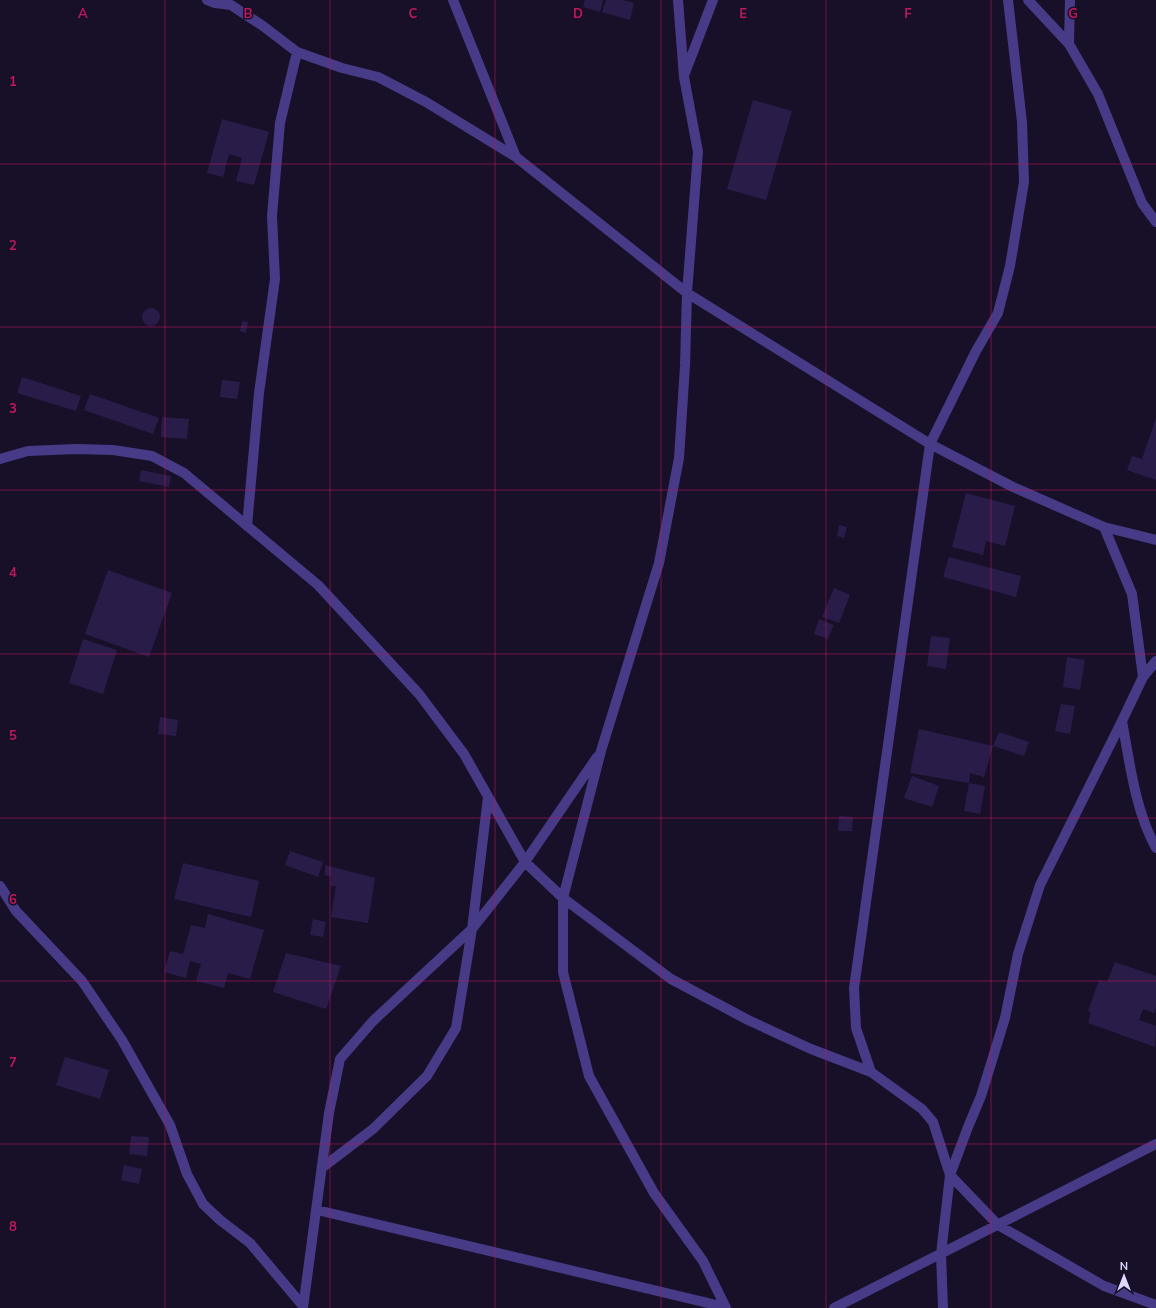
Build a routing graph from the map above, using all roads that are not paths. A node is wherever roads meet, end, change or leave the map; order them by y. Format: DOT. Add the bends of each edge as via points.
graph roads {
  1 [pos="207,0"];
  2 [pos="453,0"];
  3 [pos="678,0"];
  4 [pos="713,0"];
  5 [pos="1008,0"];
  6 [pos="1028,0"];
  7 [pos="1070,0"];
  8 [pos="1069,44"];
  9 [pos="297,52"];
  10 [pos="684,77"];
  11 [pos="516,157"];
  12 [pos="1156,222"];
  13 [pos="687,293"];
  14 [pos="930,444"];
  15 [pos="0,459"];
  16 [pos="247,526"];
  17 [pos="1104,527"];
  18 [pos="1156,540"];
  19 [pos="1156,661"];
  20 [pos="1143,678"];
  21 [pos="1122,721"];
  22 [pos="600,751"];
  23 [pos="488,797"];
  24 [pos="1156,848"];
  25 [pos="525,862"];
  26 [pos="0,886"];
  27 [pos="563,898"];
  28 [pos="472,929"];
  29 [pos="871,1072"];
  30 [pos="1156,1144"];
  31 [pos="322,1167"];
  32 [pos="950,1176"];
  33 [pos="317,1210"];
  34 [pos="998,1225"];
  35 [pos="941,1254"];
  36 [pos="1156,1306"];
  37 [pos="303,1307"];
  38 [pos="726,1308"];
  39 [pos="834,1308"];
  40 [pos="942,1308"];
  1 -- 9 [label="street" via="231,5"];
  2 -- 11 [label="street"];
  3 -- 10 [label="street"];
  4 -- 10 [label="street"];
  5 -- 14 [label="street" via="1022,122 1024,182 1010,266 998,313 976,351"];
  6 -- 8 [label="street"];
  7 -- 8 [label="street"];
  8 -- 12 [label="street" via="1098,94 1142,203"];
  9 -- 11 [label="street" via="342,68 378,77 426,102"];
  9 -- 16 [label="street" via="280,123 272,216 275,279 259,393"];
  10 -- 13 [label="street" via="698,152"];
  11 -- 13 [label="street"];
  13 -- 14 [label="street"];
  13 -- 22 [label="street" via="678,458 659,563"];
  14 -- 17 [label="street" via="1012,487"];
  14 -- 29 [label="street" via="854,988 856,1028"];
  15 -- 16 [label="street" via="28,451 76,449 113,450 152,456 184,472"];
  16 -- 23 [label="street" via="318,585 419,694 464,754"];
  17 -- 18 [label="street"];
  17 -- 20 [label="street" via="1132,594"];
  19 -- 20 [label="street"];
  20 -- 21 [label="street"];
  21 -- 24 [label="street" via="1134,785 1147,833"];
  21 -- 32 [label="street" via="1040,885 1018,954 1005,1018 983,1089"];
  22 -- 25 [label="street"];
  22 -- 27 [label="street"];
  23 -- 25 [label="street"];
  23 -- 28 [label="street"];
  25 -- 27 [label="street"];
  25 -- 28 [label="street"];
  26 -- 37 [label="street" via="16,911 82,981 122,1040 170,1125 187,1174 203,1204 250,1243"];
  27 -- 29 [label="street" via="671,979 748,1020 811,1049"];
  27 -- 38 [label="street" via="563,972 589,1076 654,1192 703,1261"];
  28 -- 31 [label="street" via="373,1021 340,1059"];
  28 -- 31 [label="street" via="456,1028 427,1076 373,1129"];
  29 -- 32 [label="street" via="922,1109 933,1122"];
  30 -- 34 [label="street"];
  31 -- 33 [label="street"];
  32 -- 34 [label="street"];
  32 -- 35 [label="street"];
  33 -- 37 [label="street"];
  33 -- 38 [label="street"];
  34 -- 35 [label="street"];
  34 -- 36 [label="street" via="1104,1286"];
  35 -- 39 [label="street"];
  35 -- 40 [label="street"];
}
